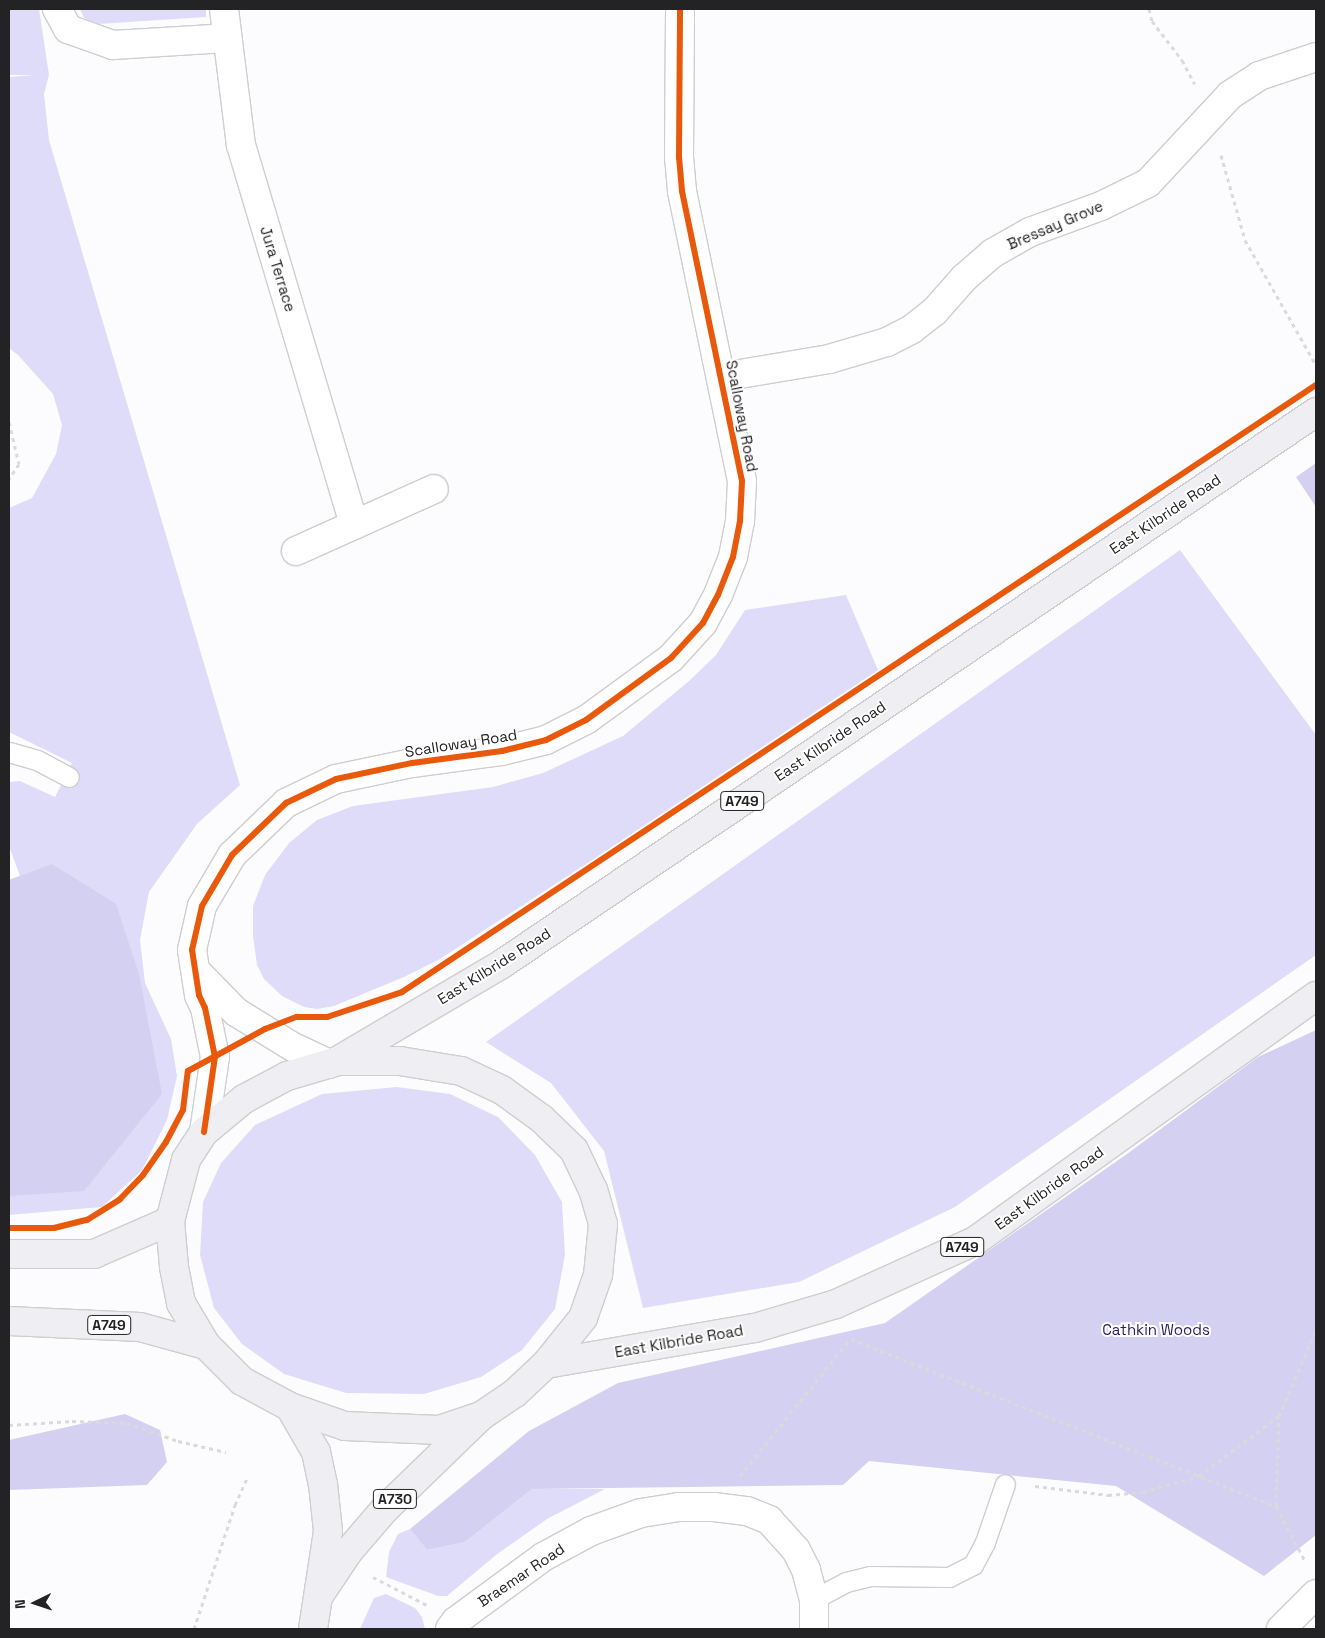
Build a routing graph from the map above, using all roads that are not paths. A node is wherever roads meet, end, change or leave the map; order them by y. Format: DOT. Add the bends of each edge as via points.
graph roads {
  1 [pos="57,9"];
  2 [pos="224,9"];
  3 [pos="680,9"];
  4 [pos="226,38"];
  5 [pos="1316,57"];
  6 [pos="722,377"];
  7 [pos="1316,412"];
  8 [pos="434,489"];
  9 [pos="354,525"];
  10 [pos="296,551"];
  11 [pos="9,752"];
  12 [pos="69,777"];
  13 [pos="195,970"];
  14 [pos="1316,996"];
  15 [pos="333,1062"];
  16 [pos="204,1132"];
  17 [pos="170,1221"];
  18 [pos="9,1254"];
  19 [pos="9,1321"];
  20 [pos="206,1346"];
  21 [pos="546,1364"];
  22 [pos="290,1407"];
  23 [pos="482,1416"];
  24 [pos="1005,1484"];
  25 [pos="320,1594"];
  26 [pos="1316,1594"];
  27 [pos="814,1599"];
  28 [pos="453,1625"];
  29 [pos="314,1629"];
  30 [pos="814,1629"];
  31 [pos="1281,1629"];
  1 -- 4 [label="street" via="68,28 113,45"];
  2 -- 4 [label="street, Jura Terrace"];
  3 -- 6 [label="street, Scalloway Road" via="679,157 682,191"];
  4 -- 9 [label="street, Jura Terrace" via="241,145"];
  5 -- 6 [label="street, Bressay Grove" via="1259,76 1230,96 1148,183 1101,206 1030,232 993,252 935,311 912,329 895,338 829,359"];
  6 -- 13 [label="street, Scalloway Road" via="742,481 740,521 733,557 718,595 703,623 672,658 586,720 546,740 502,751 412,763 336,779 286,803 232,855 211,889 195,929 192,950"];
  7 -- 15 [label="main road, East Kilbride Road / A749" via="502,964"];
  8 -- 9 [label="street"];
  9 -- 10 [label="street"];
  11 -- 12 [label="lane" via="37,760"];
  13 -- 15 [label="street" via="236,1012 293,1047"];
  13 -- 16 [label="street, Scalloway Road" via="215,1057"];
  14 -- 21 [label="main road, East Kilbride Road / A749" via="975,1241 836,1304 755,1328"];
  15 -- 16 [label="main road" via="287,1076 244,1099"];
  15 -- 21 [label="main road" via="400,1061 461,1071 502,1090 542,1119 574,1150 593,1190 603,1224 598,1275 583,1318"];
  16 -- 17 [label="main road" via="186,1160"];
  17 -- 18 [label="main road" via="94,1254"];
  17 -- 20 [label="main road" via="181,1303"];
  19 -- 20 [label="main road, A749" via="140,1327"];
  20 -- 22 [label="main road" via="242,1381"];
  21 -- 23 [label="main road" via="515,1393"];
  22 -- 23 [label="main road" via="345,1426 404,1430 439,1430"];
  22 -- 25 [label="main road, A730" via="316,1452 323,1484 328,1531"];
  23 -- 25 [label="main road, A730" via="384,1510 348,1552"];
  24 -- 27 [label="lane" via="985,1542 973,1565 949,1578 870,1576 846,1582"];
  25 -- 29 [label="main road, A730"];
  26 -- 31 [label="street"];
  27 -- 28 [label="street, Braemar Road" via="796,1550 769,1520 747,1511 678,1507 640,1513 591,1531 543,1556"];
  27 -- 30 [label="street, Braemar Road"];
}
